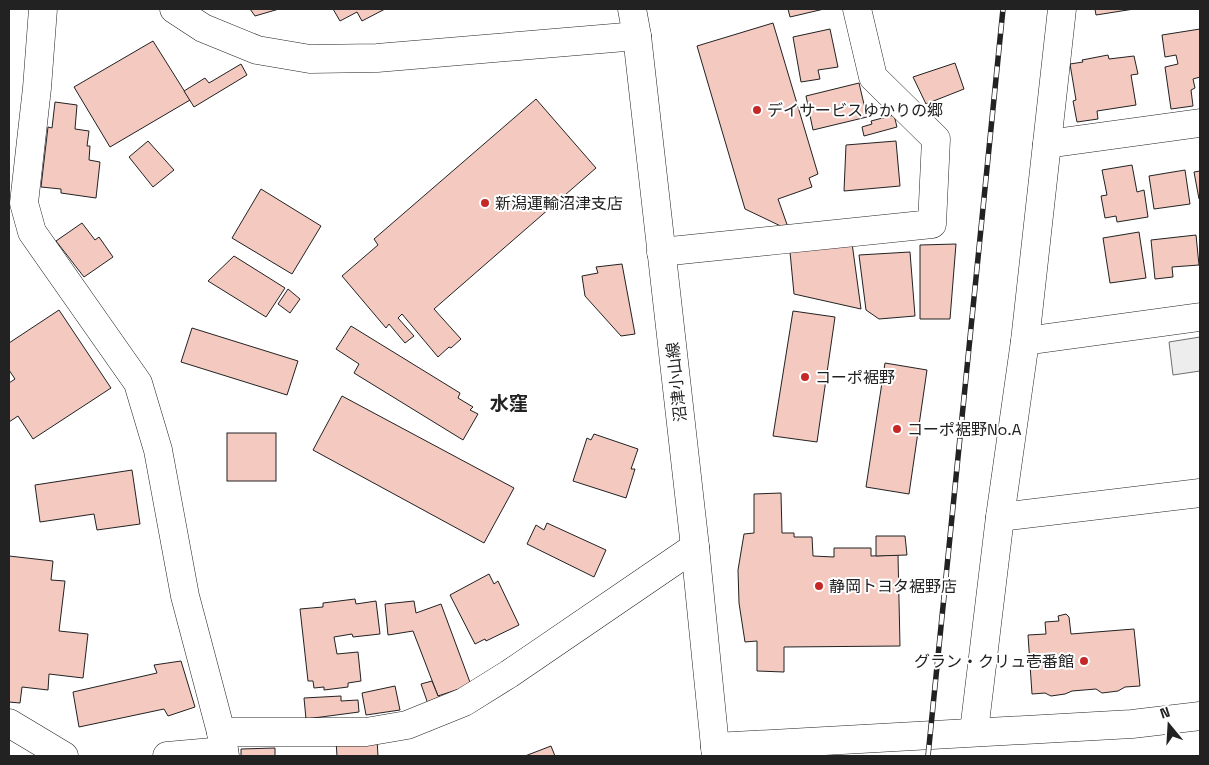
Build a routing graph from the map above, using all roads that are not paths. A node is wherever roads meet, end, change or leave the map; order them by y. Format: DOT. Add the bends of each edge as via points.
graph roads {
  1 [pos="42,9"];
  2 [pos="174,9"];
  3 [pos="632,9"];
  4 [pos="857,9"];
  5 [pos="1062,9"];
  6 [pos="637,36"];
  7 [pos="1200,123"];
  8 [pos="1046,144"];
  9 [pos="661,252"];
  10 [pos="1200,317"];
  11 [pos="1025,341"];
  12 [pos="1200,493"];
  13 [pos="1000,517"];
  14 [pos="695,547"];
  15 [pos="1200,716"];
  16 [pos="9,723"];
  17 [pos="974,731"];
  18 [pos="223,746"];
  19 [pos="715,752"];
  20 [pos="64,756"];
  21 [pos="167,756"];
  1 -- 18 [label="street" via="24,203 32,232 138,384 158,450 185,596"];
  2 -- 6 [label="street" via="203,28 258,50 310,59 377,58"];
  3 -- 6 [label="street, 沼津小山線"];
  4 -- 9 [label="street" via="873,77 936,139 932,224"];
  5 -- 8 [label="street"];
  6 -- 9 [label="street, 沼津小山線"];
  7 -- 8 [label="street"];
  8 -- 11 [label="street"];
  9 -- 14 [label="street, 沼津小山線"];
  10 -- 11 [label="street"];
  11 -- 13 [label="street"];
  12 -- 13 [label="street"];
  13 -- 17 [label="street"];
  14 -- 18 [label="street" via="464,702 407,725"];
  14 -- 19 [label="street, 沼津小山線"];
  15 -- 17 [label="street" via="1132,724"];
  16 -- 20 [label="street"];
  17 -- 19 [label="street"];
  18 -- 21 [label="street"];
}
